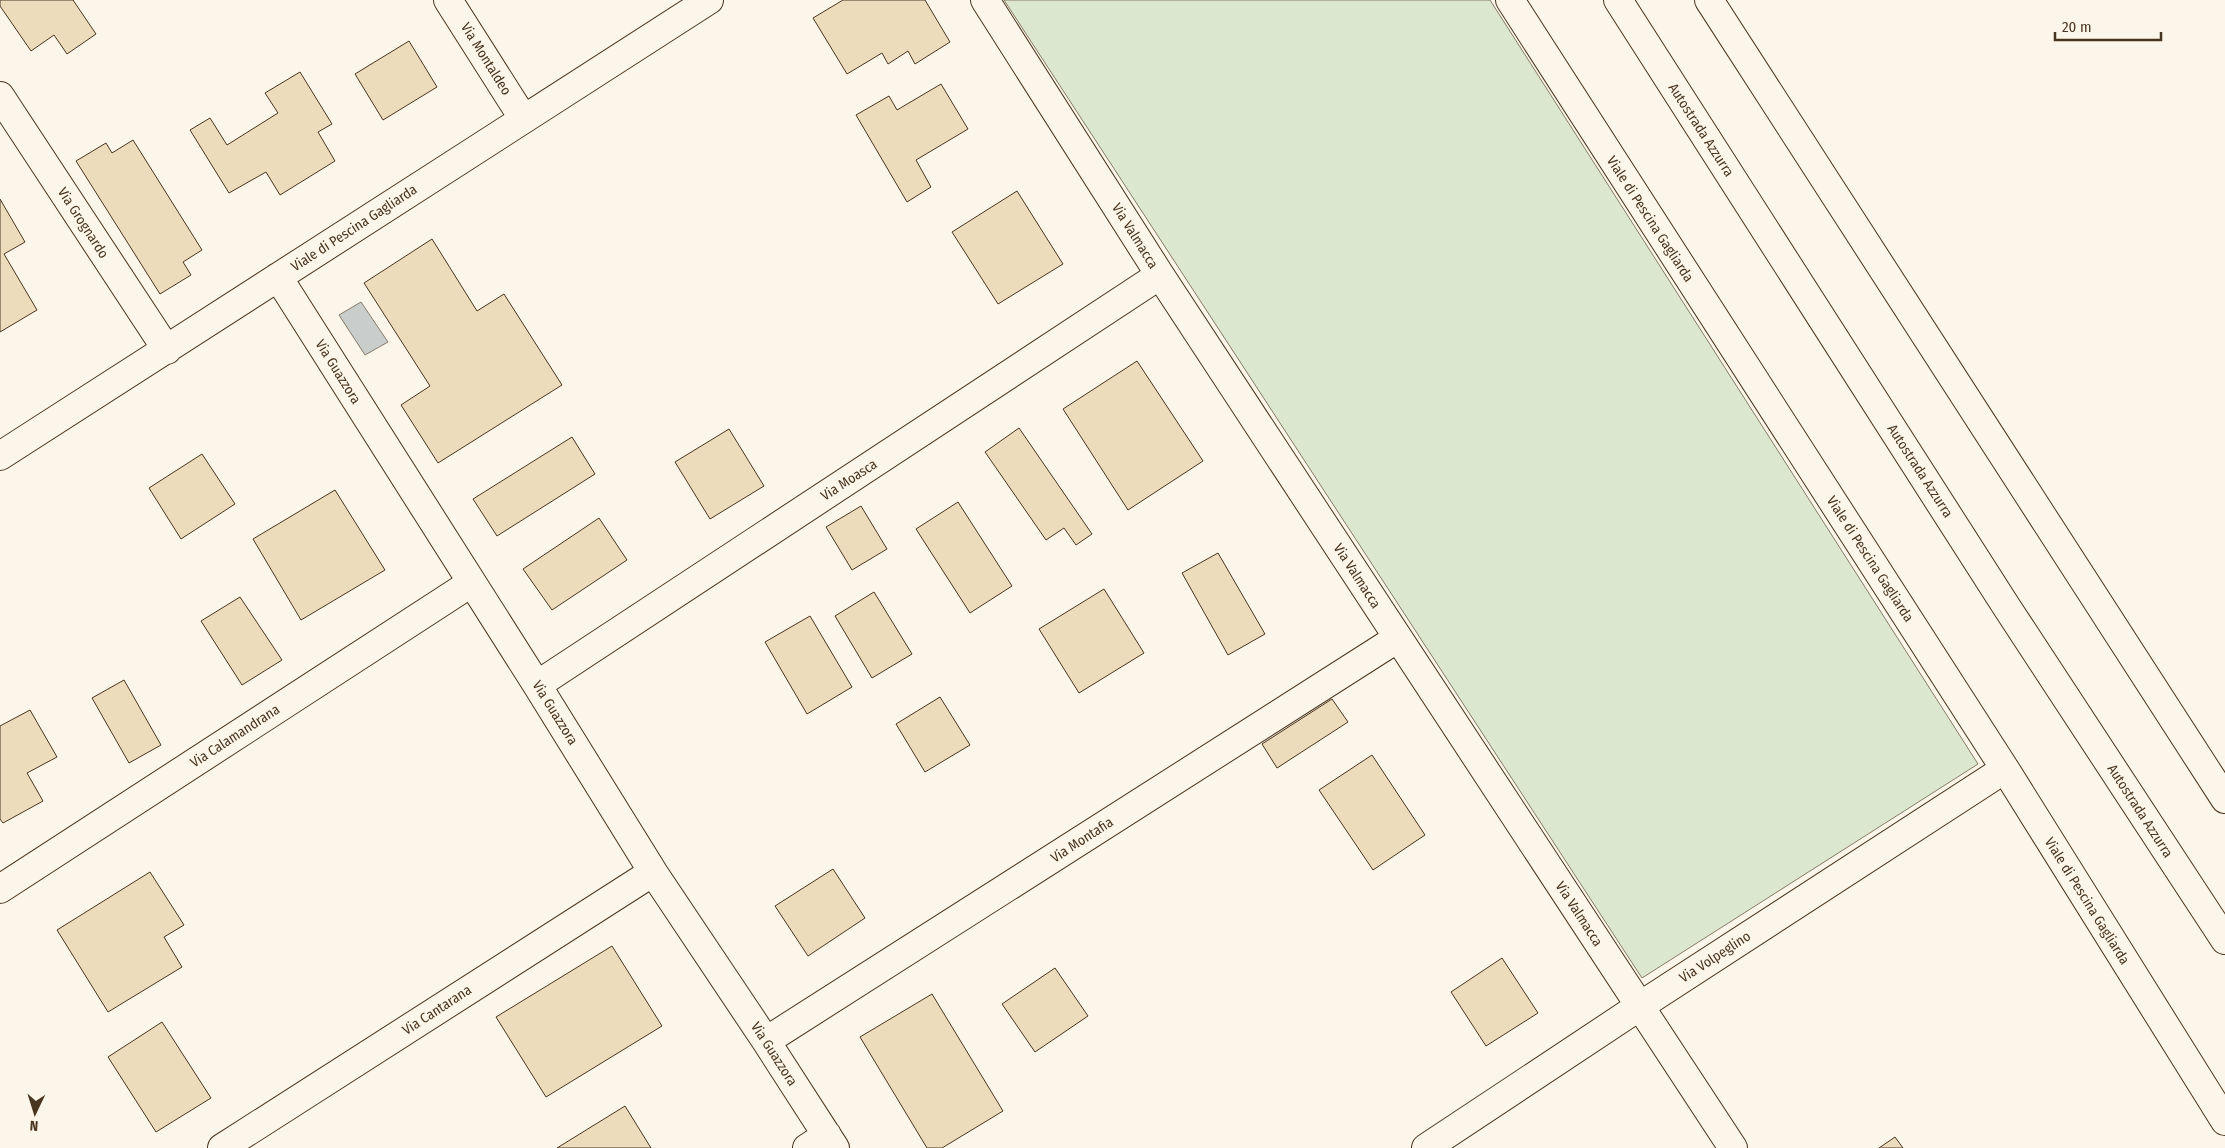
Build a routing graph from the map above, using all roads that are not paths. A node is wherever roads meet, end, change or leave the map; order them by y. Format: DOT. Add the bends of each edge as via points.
graph roads {
  1 [pos="448,0"];
  2 [pos="709,0"];
  3 [pos="985,0"];
  4 [pos="1510,0"];
  5 [pos="1618,0"];
  6 [pos="1708,0"];
  7 [pos="0,96"];
  8 [pos="523,118"];
  9 [pos="1160,275"];
  10 [pos="278,277"];
  11 [pos="167,350"];
  12 [pos="0,456"];
  13 [pos="471,582"];
  14 [pos="1398,638"];
  15 [pos="538,685"];
  16 [pos="2005,770"];
  17 [pos="2225,799"];
  18 [pos="653,872"];
  19 [pos="0,889"];
  20 [pos="2225,940"];
  21 [pos="1640,1006"];
  22 [pos="766,1041"];
  23 [pos="2225,1121"];
  24 [pos="823,1144"];
  25 [pos="222,1148"];
  26 [pos="1426,1148"];
  27 [pos="1733,1148"];
  1 -- 8 [label="main road, Via Montaldeo"];
  2 -- 8 [label="main road, Viale di Pescina Gagliarda"];
  3 -- 9 [label="main road, Via Valmacca"];
  4 -- 16 [label="main road, Viale di Pescina Gagliarda"];
  5 -- 20 [label="main road, Autostrada Azzurra" via="2006,606"];
  6 -- 17 [label="main road"];
  7 -- 11 [label="main road, Via Grognardo"];
  8 -- 10 [label="main road, Viale di Pescina Gagliarda"];
  9 -- 14 [label="main road, Via Valmacca"];
  9 -- 15 [label="main road, Via Moasca"];
  10 -- 11 [label="main road, Viale di Pescina Gagliarda"];
  10 -- 13 [label="main road, Via Guazzora"];
  11 -- 12 [label="main road, Viale di Pescina Gagliarda"];
  13 -- 15 [label="main road, Via Guazzora"];
  13 -- 19 [label="main road, Via Calamandrana"];
  14 -- 21 [label="main road, Via Valmacca"];
  14 -- 22 [label="main road, Via Montafia"];
  15 -- 18 [label="main road, Via Guazzora"];
  16 -- 21 [label="main road, Via Volpeglino"];
  16 -- 23 [label="main road, Viale di Pescina Gagliarda"];
  18 -- 22 [label="main road, Via Guazzora"];
  18 -- 25 [label="main road, Via Cantarana"];
  21 -- 26 [label="main road, Via Volpeglino"];
  21 -- 27 [label="main road, Via Valmacca"];
  22 -- 24 [label="main road, Via Guazzora"];
}
